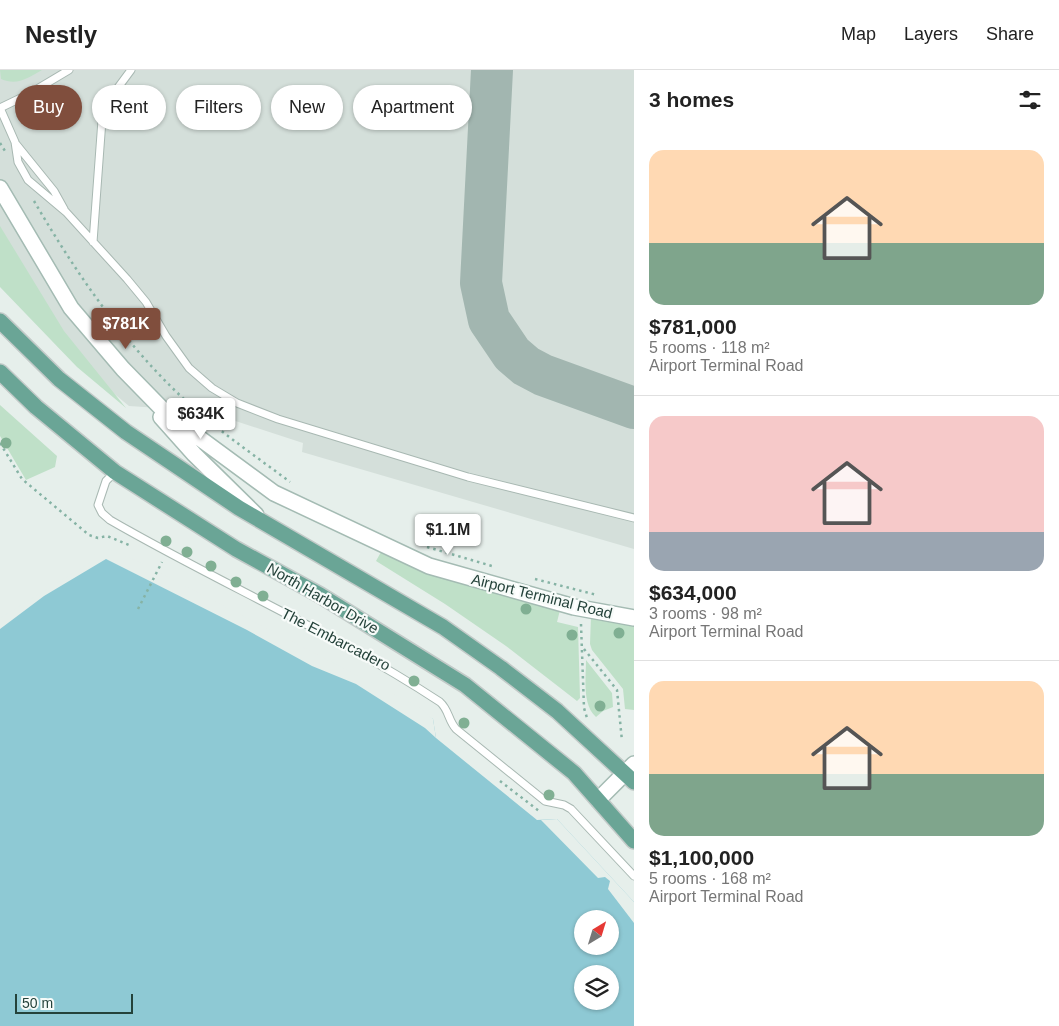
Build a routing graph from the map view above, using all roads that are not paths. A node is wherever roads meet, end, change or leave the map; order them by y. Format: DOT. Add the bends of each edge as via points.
graph roads {
  1 [pos="69,70"];
  2 [pos="131,70"];
  3 [pos="0,108"];
  4 [pos="15,142"];
  5 [pos="0,188"];
  6 [pos="66,212"];
  7 [pos="93,242"];
  8 [pos="0,321"];
  9 [pos="123,370"];
  10 [pos="0,372"];
  11 [pos="115,472"];
  12 [pos="634,518"];
  13 [pos="265,523"];
  14 [pos="634,618"];
  15 [pos="632,774"];
  16 [pos="598,800"];
  17 [pos="634,841"];
  18 [pos="634,876"];
  1 -- 3 [label="lane"];
  2 -- 7 [label="lane" via="114,92 102,120"];
  3 -- 4 [label="lane"];
  4 -- 6 [label="lane" via="54,191"];
  4 -- 6 [label="lane" via="18,162 28,180"];
  5 -- 9 [label="main road, Airport Terminal Road" via="71,308"];
  6 -- 7 [label="lane"];
  7 -- 12 [label="lane" via="146,302 189,368 212,388 237,403 278,419 468,477"];
  8 -- 13 [label="main road" via="59,380 126,432"];
  9 -- 13 [label="main road, Airport Terminal Road" via="169,428"];
  9 -- 14 [label="main road, Airport Terminal Road" via="168,415 230,462 274,493 330,521 428,566 574,607"];
  10 -- 11 [label="main road, North Harbor Drive" via="43,413"];
  11 -- 16 [label="main road, North Harbor Drive" via="236,549 328,600 465,685 574,773"];
  11 -- 18 [label="lane" via="106,480 98,505 110,520 168,554 362,654 440,702 447,708 451,723 456,728 545,801 571,809"];
  13 -- 15 [label="main road" via="443,627 501,668"];
  15 -- 16 [label="main road"];
  16 -- 17 [label="main road, North Harbor Drive"];
}
